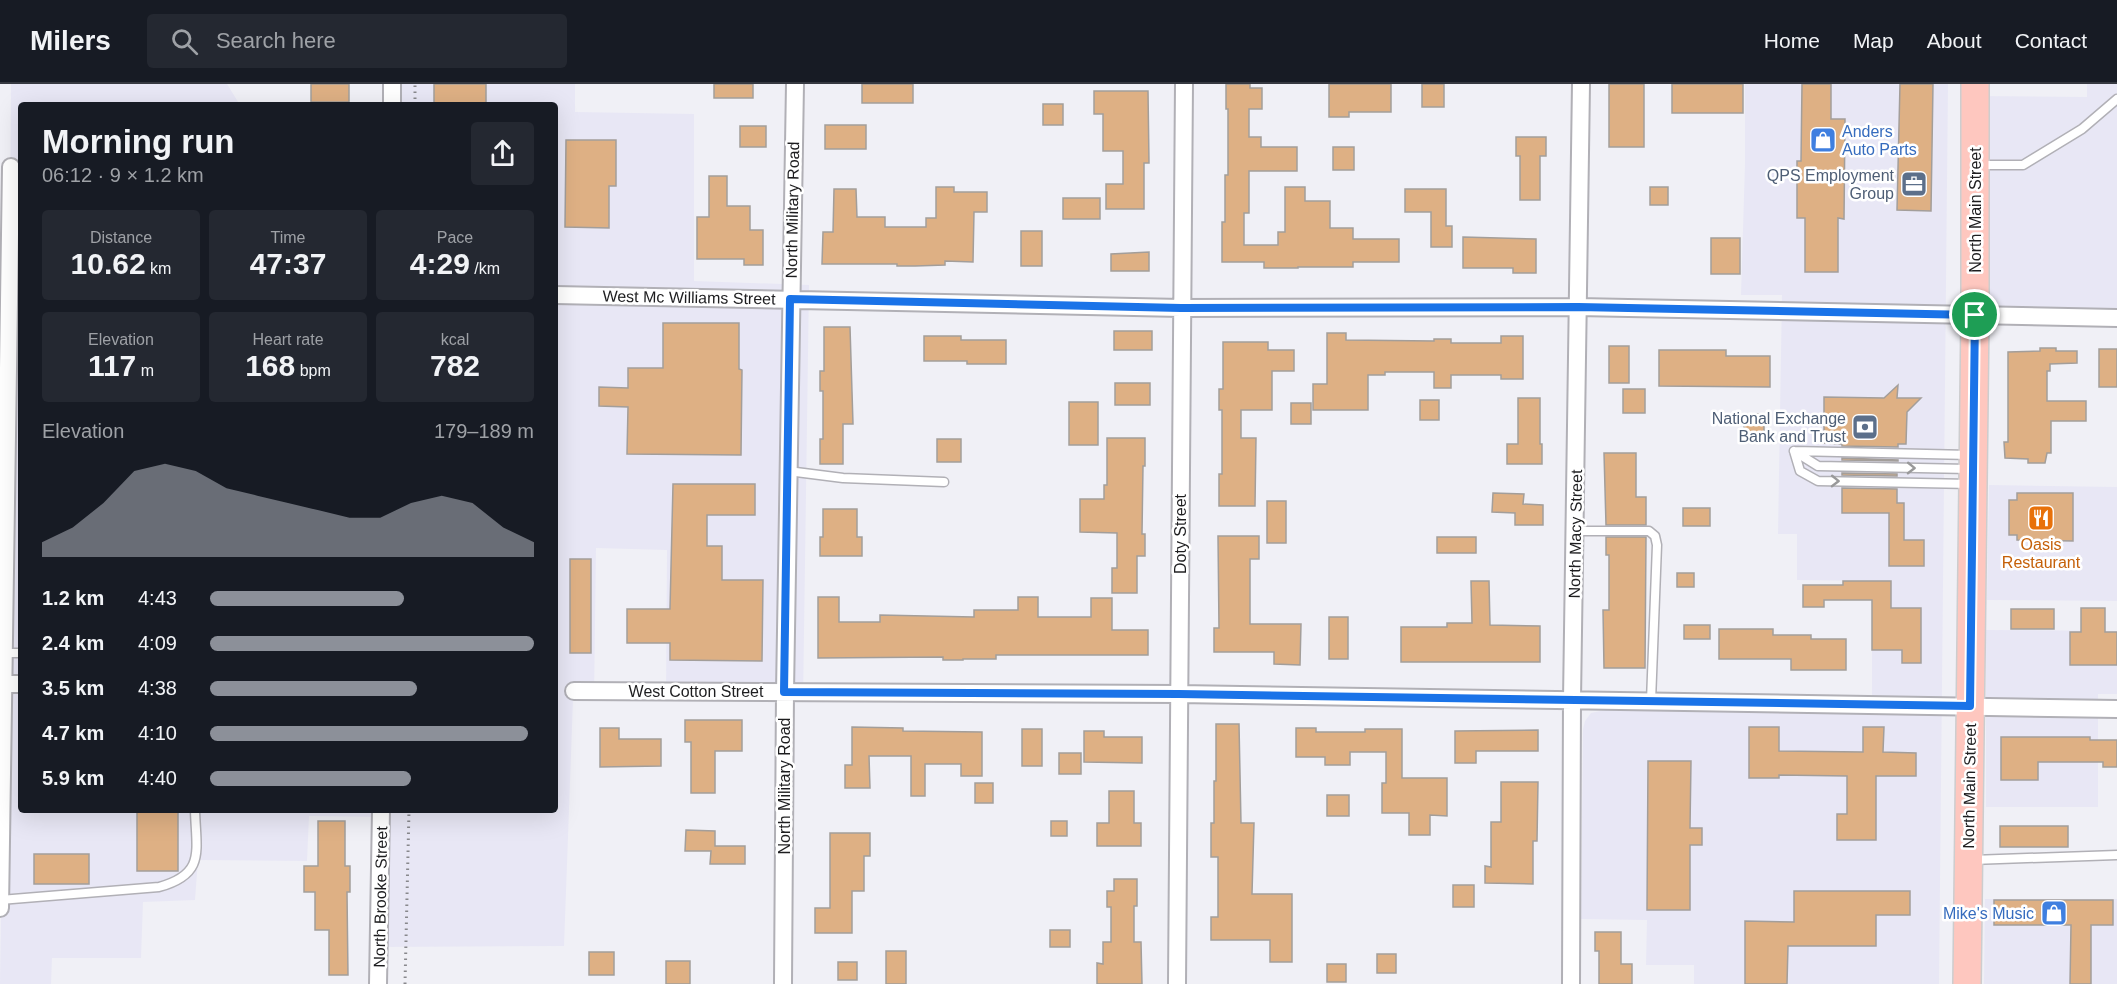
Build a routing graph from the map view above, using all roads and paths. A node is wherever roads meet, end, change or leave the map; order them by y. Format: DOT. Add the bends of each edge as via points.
graph roads {
  1 [pos="392,84"];
  2 [pos="416,84"];
  3 [pos="795,84"];
  4 [pos="1184,84"];
  5 [pos="1581,84"];
  6 [pos="1975,84"];
  7 [pos="2117,99"];
  8 [pos="392,102"];
  9 [pos="415,102"];
  10 [pos="1975,165"];
  11 [pos="11,167"];
  12 [pos="16,279"];
  13 [pos="558,295"];
  14 [pos="790,299"];
  15 [pos="1578,307"];
  16 [pos="1181,308"];
  17 [pos="1975,315"];
  18 [pos="2117,318"];
  19 [pos="1794,451"];
  20 [pos="1972,469"];
  21 [pos="788,471"];
  22 [pos="944,482"];
  23 [pos="1575,531"];
  24 [pos="4,653"];
  25 [pos="18,653"];
  26 [pos="3,684"];
  27 [pos="18,684"];
  28 [pos="574,691"];
  29 [pos="784,692"];
  30 [pos="1179,694"];
  31 [pos="1572,700"];
  32 [pos="1651,701"];
  33 [pos="1970,706"];
  34 [pos="2117,709"];
  35 [pos="195,813"];
  36 [pos="381,813"];
  37 [pos="409,813"];
  38 [pos="2117,855"];
  39 [pos="1968,860"];
  40 [pos="0,900"];
  41 [pos="0,908"];
  42 [pos="378,984"];
  43 [pos="405,984"];
  44 [pos="783,984"];
  45 [pos="1177,984"];
  46 [pos="1571,984"];
  47 [pos="1967,984"];
  1 -- 8 [label="street"];
  2 -- 9 [label="path"];
  3 -- 14 [label="street, North Military Road"];
  4 -- 16 [label="street, Doty Street"];
  5 -- 15 [label="street, North Macy Street"];
  6 -- 10 [label="main road, North Main Street"];
  7 -- 10 [label="lane" via="2082,129 2024,165"];
  10 -- 17 [label="main road, North Main Street"];
  11 -- 12 [label="street"];
  12 -- 24 [label="street"];
  13 -- 14 [label="street, West Mc Williams Street"];
  14 -- 16 [label="street, West Mc Williams Street"];
  14 -- 21 [label="street, North Military Road"];
  15 -- 16 [label="street, West Mc Williams Street"];
  15 -- 17 [label="street, West Mc Williams Street"];
  15 -- 23 [label="street, North Macy Street"];
  16 -- 30 [label="street, Doty Street"];
  17 -- 18 [label="street, West Mc Williams Street"];
  17 -- 20 [label="main road, North Main Street"];
  19 -- 20 [label="lane"];
  19 -- 20 [label="lane, one-way" via="1818,465"];
  19 -- 20 [label="lane, one-way" via="1800,471 1818,481"];
  20 -- 33 [label="main road, North Main Street"];
  21 -- 22 [label="lane" via="843,478"];
  21 -- 29 [label="street, North Military Road"];
  23 -- 31 [label="street, North Macy Street"];
  23 -- 32 [label="lane" via="1649,531 1655,536"];
  24 -- 25 [label="lane"];
  24 -- 26 [label="street"];
  26 -- 27 [label="street"];
  26 -- 40 [label="street"];
  28 -- 29 [label="street, West Cotton Street"];
  29 -- 30 [label="street, West Cotton Street"];
  29 -- 44 [label="street, North Military Road"];
  30 -- 31 [label="street, West Cotton Street"];
  30 -- 45 [label="street, Doty Street"];
  31 -- 32 [label="street, West Cotton Street"];
  31 -- 46 [label="street, North Macy Street"];
  32 -- 33 [label="street, West Cotton Street"];
  33 -- 34 [label="street, West Cotton Street"];
  33 -- 39 [label="main road, North Main Street"];
  35 -- 40 [label="lane" via="196,857 188,874 173,883"];
  36 -- 42 [label="street, North Brooke Street"];
  37 -- 43 [label="path"];
  38 -- 39 [label="lane"];
  39 -- 47 [label="main road, North Main Street"];
  40 -- 41 [label="street"];
}
